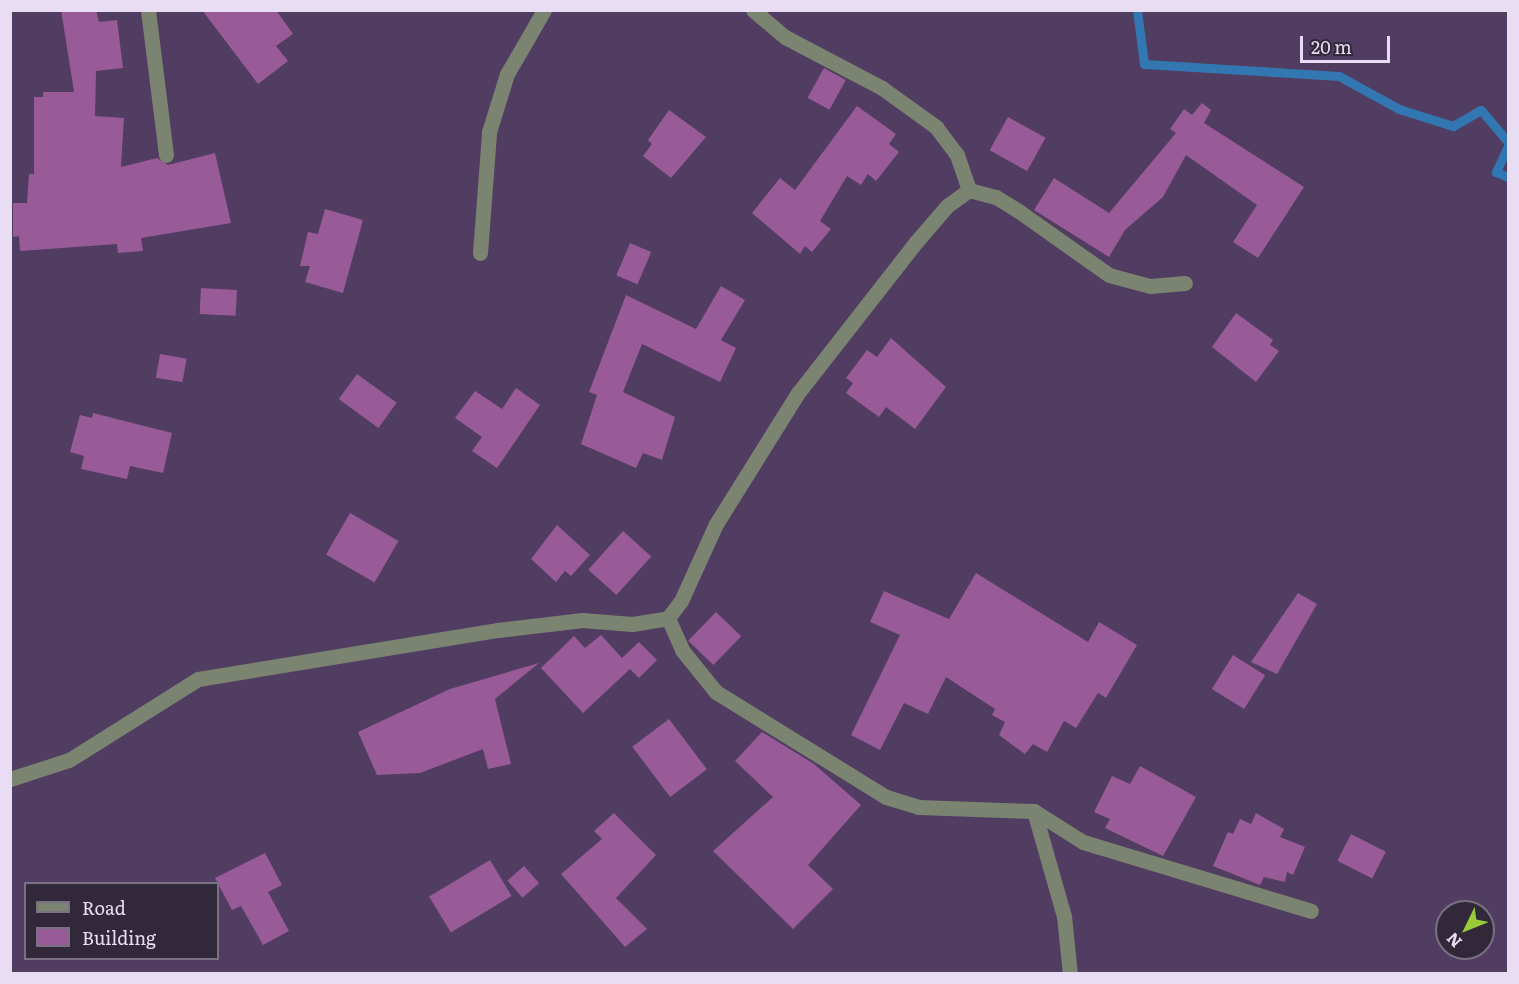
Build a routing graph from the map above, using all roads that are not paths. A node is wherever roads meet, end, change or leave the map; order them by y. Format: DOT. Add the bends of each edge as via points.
graph roads {
  1 [pos="148,10"];
  2 [pos="544,10"];
  3 [pos="753,10"];
  4 [pos="166,155"];
  5 [pos="969,190"];
  6 [pos="480,253"];
  7 [pos="1185,283"];
  8 [pos="668,618"];
  9 [pos="10,779"];
  10 [pos="1034,811"];
  11 [pos="1311,911"];
  12 [pos="1070,974"];
  1 -- 4 [label="street"];
  2 -- 6 [label="street" via="507,74 489,132"];
  3 -- 5 [label="street" via="785,37 882,88 936,128 957,155"];
  5 -- 7 [label="street" via="996,197 1109,275 1150,286"];
  5 -- 8 [label="street" via="947,206 916,242 798,393 716,524 681,602"];
  8 -- 9 [label="street" via="632,624 582,620 529,626 198,679 69,760"];
  8 -- 10 [label="street" via="681,650 716,692 886,797 918,807"];
  10 -- 11 [label="street" via="1083,842"];
  10 -- 12 [label="street" via="1064,916"];
}
